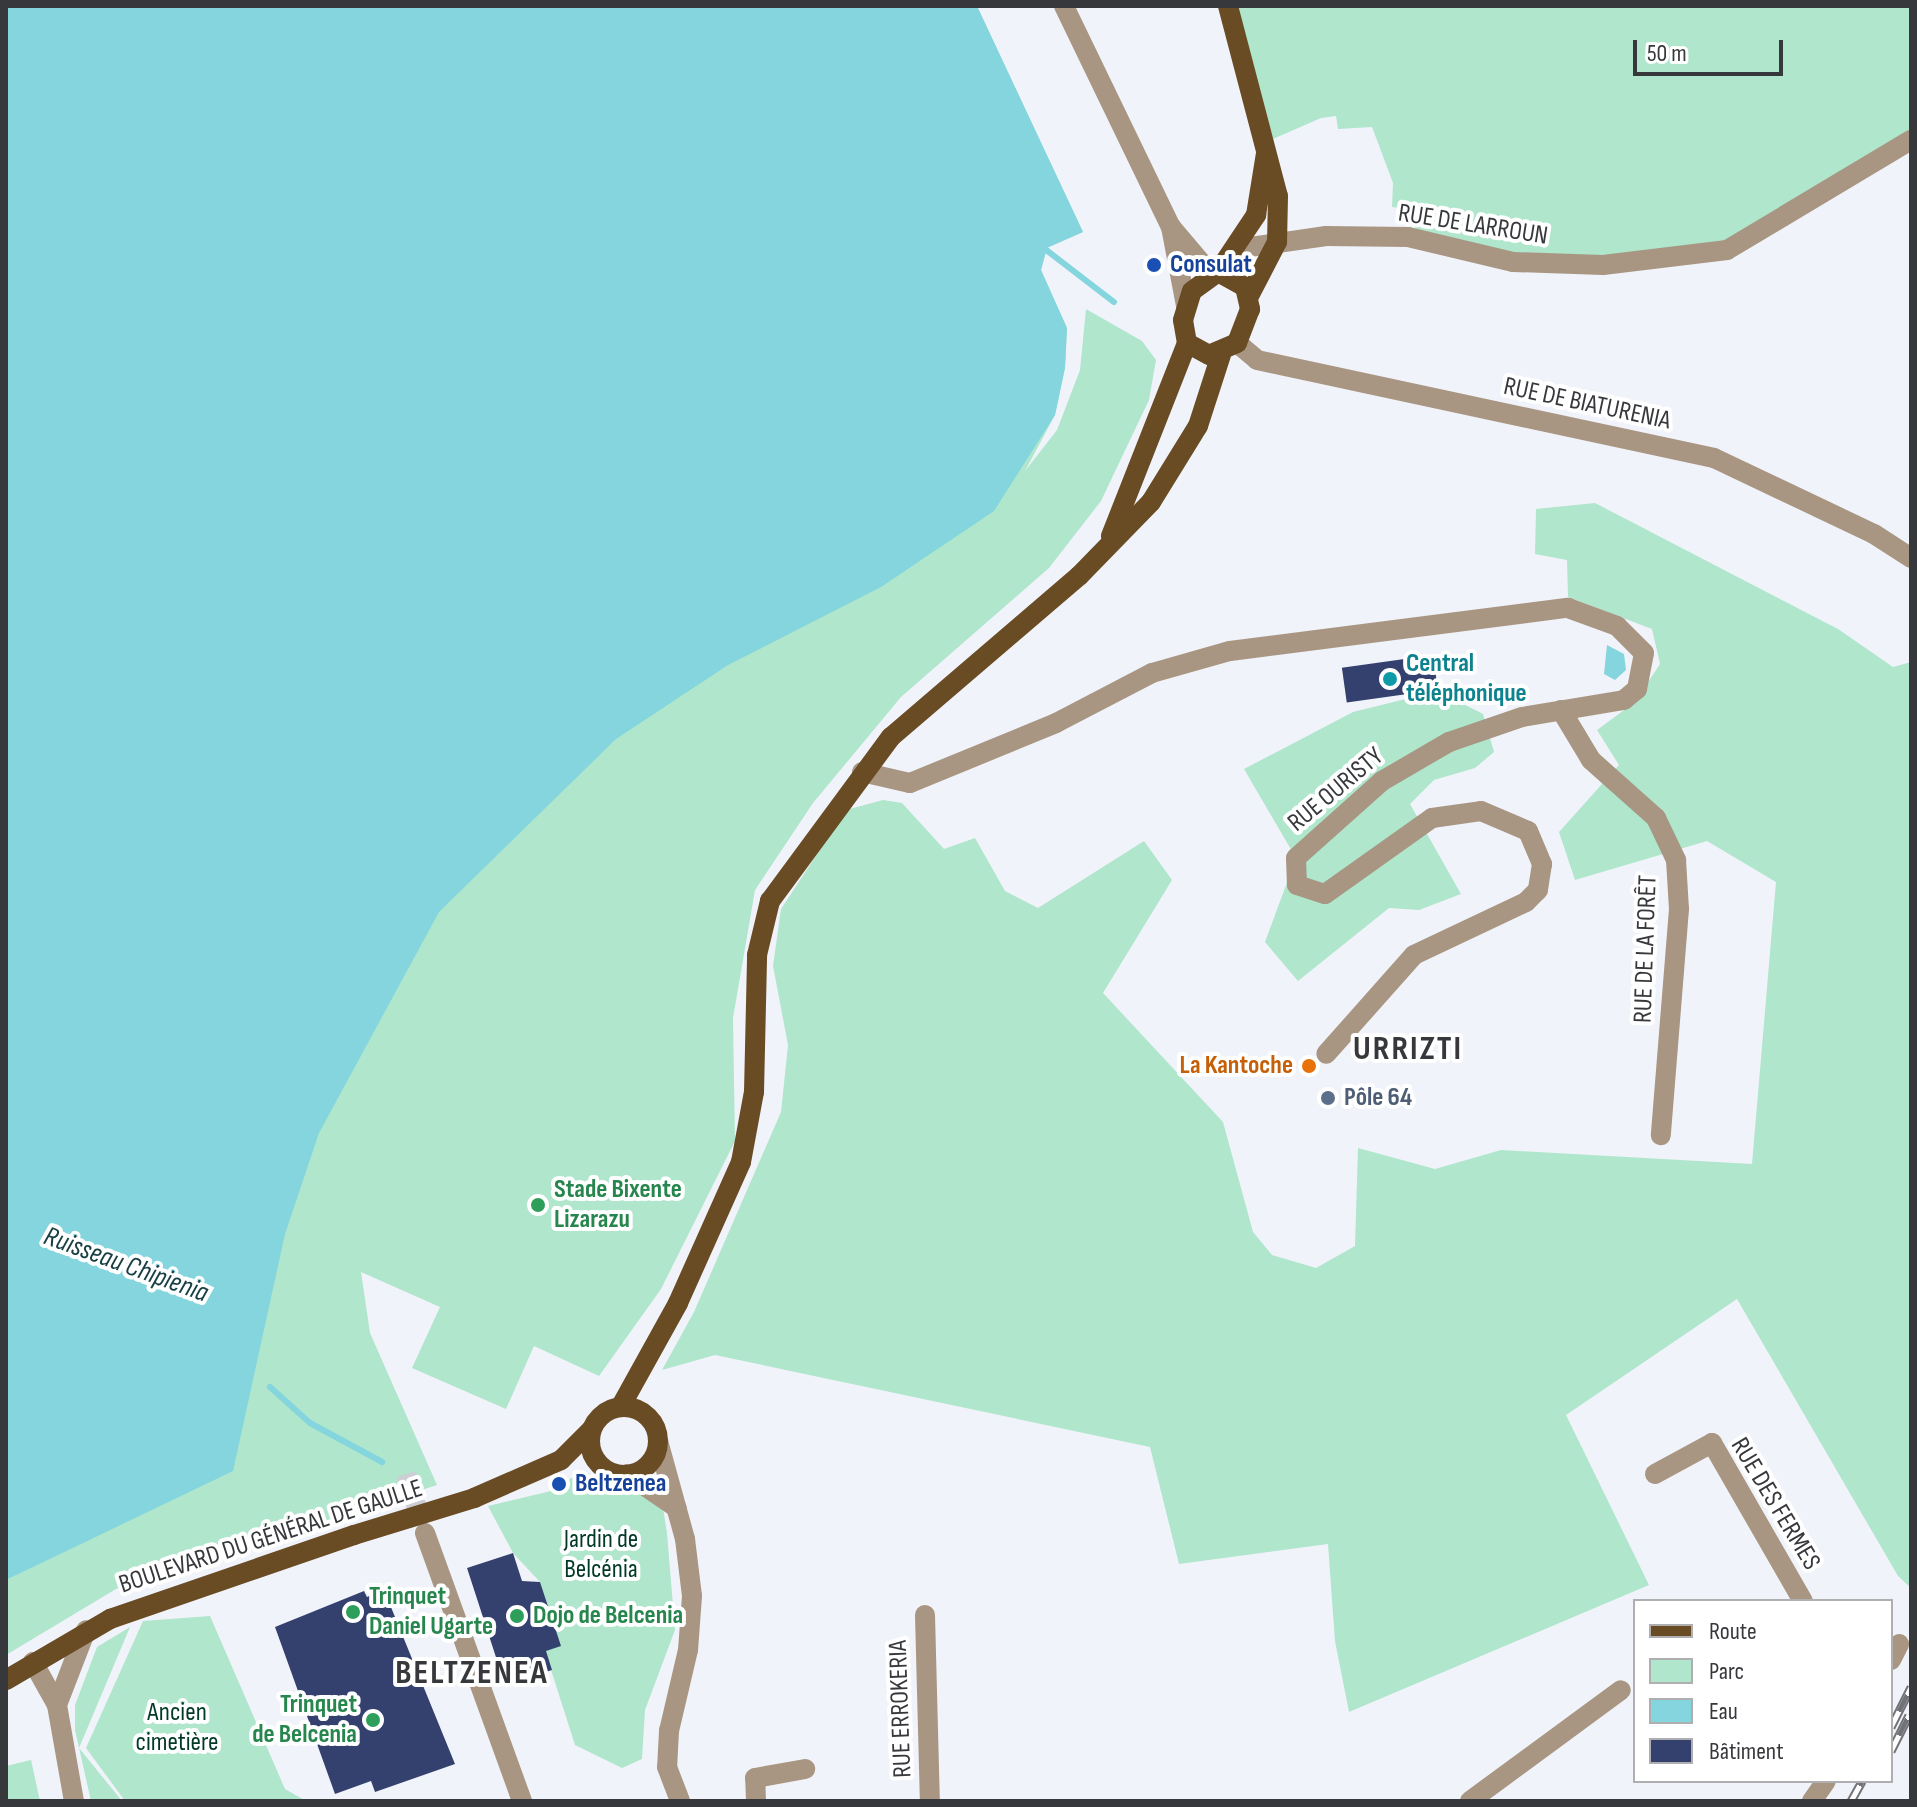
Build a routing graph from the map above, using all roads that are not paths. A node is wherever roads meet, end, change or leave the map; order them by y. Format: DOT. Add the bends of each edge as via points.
graph roads {
  1 [pos="1228,6"];
  2 [pos="1069,8"];
  3 [pos="1911,140"];
  4 [pos="1267,141"];
  5 [pos="1171,227"];
  6 [pos="1277,242"];
  7 [pos="1236,249"];
  8 [pos="1214,273"];
  9 [pos="1249,296"];
  10 [pos="1186,306"];
  11 [pos="1187,343"];
  12 [pos="1229,349"];
  13 [pos="1108,543"];
  14 [pos="1911,558"];
  15 [pos="1561,710"];
  16 [pos="862,772"];
  17 [pos="1326,1054"];
  18 [pos="1661,1135"];
  19 [pos="643,1373"];
  20 [pos="621,1406"];
  21 [pos="645,1414"];
  22 [pos="591,1430"];
  23 [pos="658,1441"];
  24 [pos="561,1460"];
  25 [pos="596,1461"];
  26 [pos="627,1474"];
  27 [pos="1655,1474"];
  28 [pos="677,1508"];
  29 [pos="425,1533"];
  30 [pos="1802,1599"];
  31 [pos="925,1615"];
  32 [pos="86,1630"];
  33 [pos="33,1662"];
  34 [pos="6,1680"];
  35 [pos="1621,1690"];
  36 [pos="57,1705"];
  37 [pos="805,1769"];
  38 [pos="1825,1783"];
  39 [pos="74,1801"];
  40 [pos="522,1801"];
  41 [pos="680,1801"];
  42 [pos="756,1801"];
  43 [pos="930,1801"];
  44 [pos="1470,1801"];
  45 [pos="1812,1801"];
  1 -- 4 [label="main road"];
  2 -- 5 [label="street"];
  3 -- 6 [label="street, RUE DE LARROUN" via="1727,250 1603,265 1513,262 1408,237"];
  4 -- 6 [label="main road" via="1278,196"];
  4 -- 7 [label="main road" via="1256,215"];
  5 -- 8 [label="street"];
  5 -- 10 [label="street"];
  6 -- 7 [label="street, RUE DE LARROUN"];
  6 -- 9 [label="main road"];
  7 -- 8 [label="main road"];
  8 -- 9 [label="main road" via="1238,279"];
  8 -- 10 [label="main road"];
  9 -- 12 [label="main road"];
  10 -- 11 [label="main road"];
  11 -- 12 [label="main road"];
  11 -- 13 [label="main road"];
  12 -- 13 [label="main road" via="1181,461"];
  12 -- 14 [label="street, RUE DE BIATURENIA" via="1257,360 1714,458 1874,534"];
  13 -- 16 [label="main road" via="1011,636 921,706"];
  15 -- 16 [label="street, RUE OURISTY" via="1624,700 1637,689 1644,653 1633,637 1593,614 1568,608 1230,651 1152,673 1056,723 910,783"];
  15 -- 17 [label="street, RUE OURISTY" via="1485,728 1413,760 1296,858 1297,885 1325,894 1432,818 1481,811 1528,831 1542,864 1538,890 1526,902 1414,955"];
  15 -- 18 [label="street, RUE DE LA FORÊT" via="1591,760 1656,818 1676,860 1679,909"];
  16 -- 19 [label="main road" via="770,901 757,955 754,1092 741,1162"];
  19 -- 20 [label="main road"];
  19 -- 21 [label="main road"];
  20 -- 21 [label="main road"];
  20 -- 22 [label="main road" via="602,1414"];
  21 -- 23 [label="main road"];
  22 -- 24 [label="main road, BOULEVARD DU GÉNÉRAL DE GAULLE"];
  22 -- 25 [label="main road"];
  23 -- 26 [label="main road" via="645,1467"];
  23 -- 28 [label="street"];
  24 -- 25 [label="main road, BOULEVARD DU GÉNÉRAL DE GAULLE"];
  24 -- 32 [label="main road, BOULEVARD DU GÉNÉRAL DE GAULLE, bridge" via="474,1498"];
  25 -- 26 [label="main road"];
  26 -- 28 [label="street"];
  27 -- 30 [label="street, RUE DES FERMES" via="1712,1443"];
  28 -- 41 [label="street" via="692,1596 669,1731 667,1767"];
  29 -- 40 [label="street"];
  31 -- 43 [label="street, RUE ERROKERIA"];
  32 -- 33 [label="main road, BOULEVARD DU GÉNÉRAL DE GAULLE"];
  32 -- 36 [label="street"];
  33 -- 34 [label="main road, BOULEVARD DU GÉNÉRAL DE GAULLE"];
  33 -- 36 [label="street"];
  35 -- 44 [label="street"];
  36 -- 39 [label="street"];
  37 -- 42 [label="street" via="755,1778"];
  38 -- 45 [label="street"];
}
